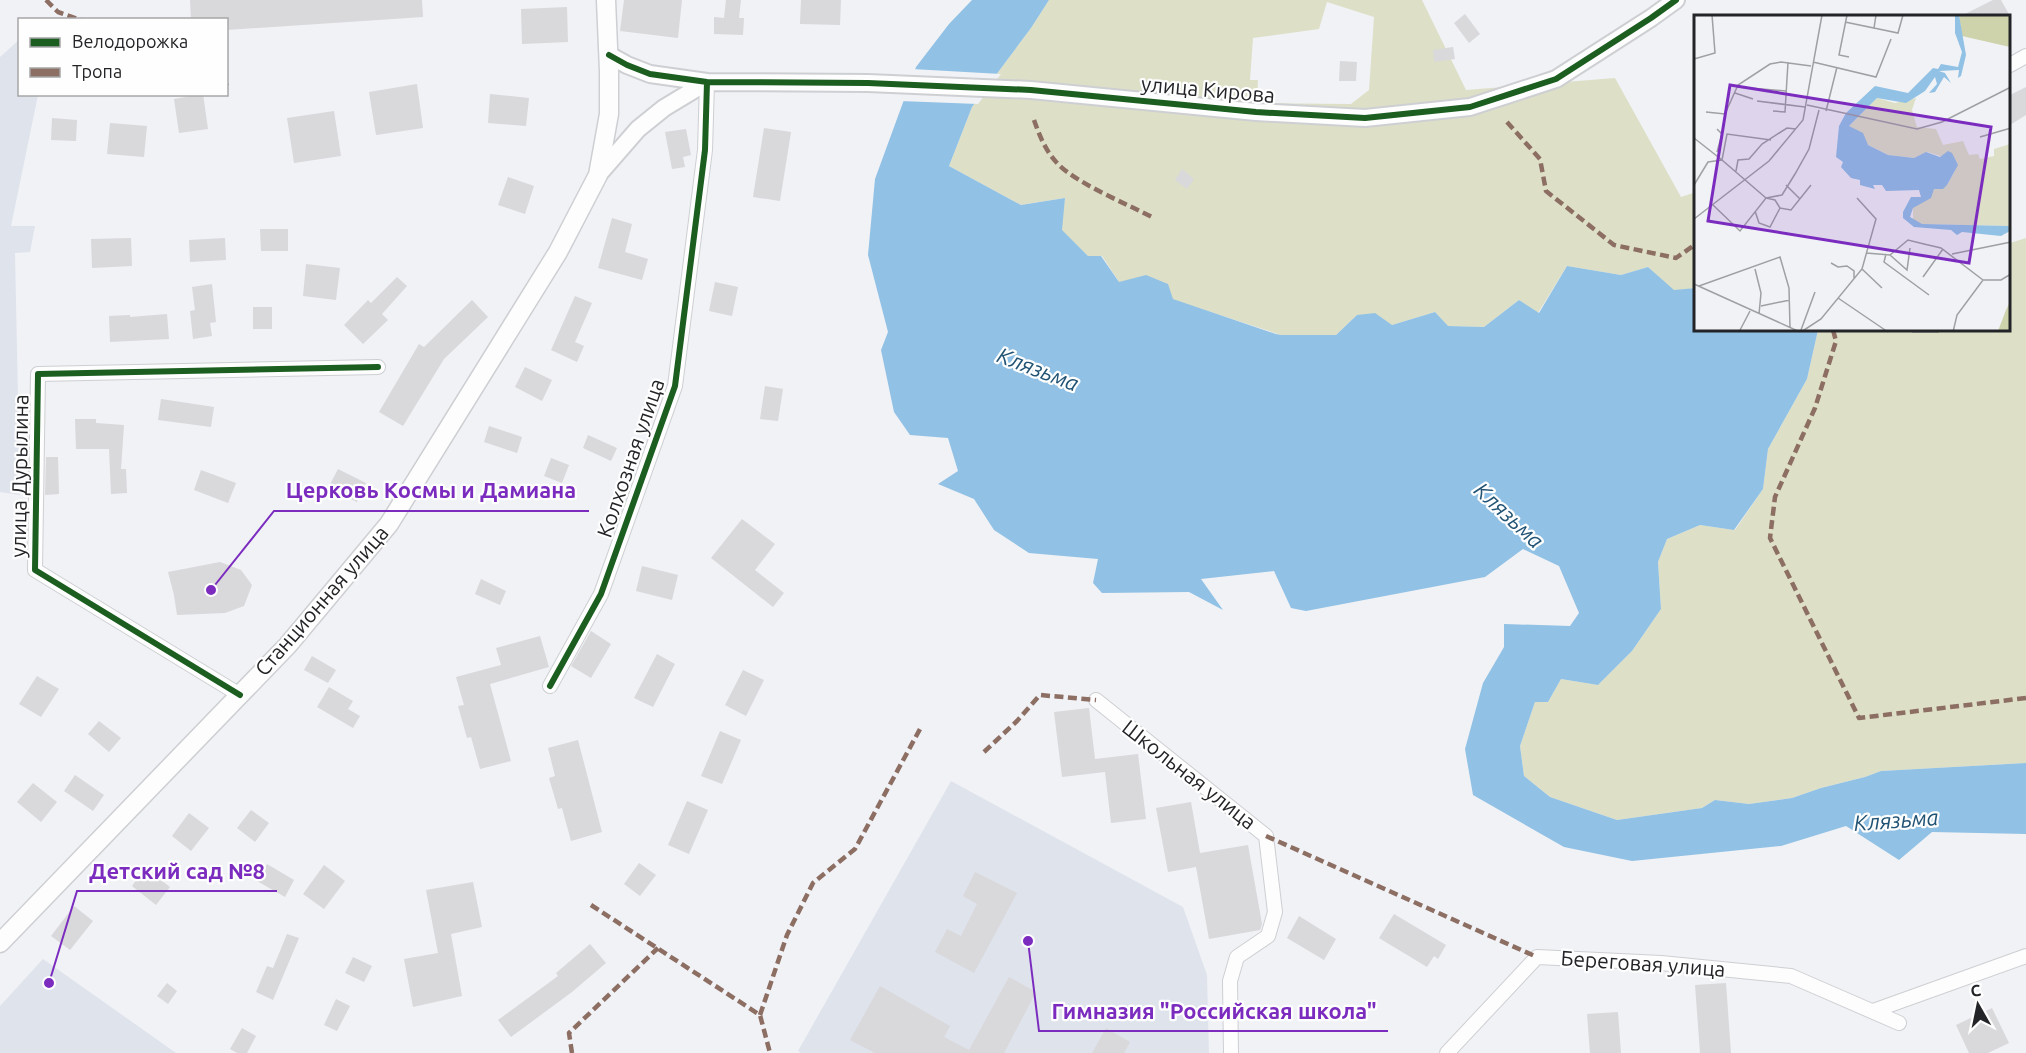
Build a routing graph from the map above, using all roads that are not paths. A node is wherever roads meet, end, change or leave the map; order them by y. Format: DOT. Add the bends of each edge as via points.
graph roads {
  1 [pos="606,0"];
  2 [pos="1677,0"];
  3 [pos="609,54"];
  4 [pos="2026,56"];
  5 [pos="2011,64"];
  6 [pos="707,82"];
  7 [pos="598,175"];
  8 [pos="378,367"];
  9 [pos="550,686"];
  10 [pos="240,695"];
  11 [pos="1096,700"];
  12 [pos="0,943"];
  13 [pos="2026,956"];
  14 [pos="1873,1011"];
  15 [pos="1899,1023"];
  16 [pos="1231,1053"];
  17 [pos="1447,1053"];
  1 -- 3 [label="main road, Станционная улица"];
  2 -- 6 [label="street, улица Кирова" via="1556,79 1470,107 1365,118 1256,112 1031,90"];
  3 -- 6 [label="street, улица Кирова" via="650,74"];
  3 -- 7 [label="main road, Станционная улица" via="609,114"];
  4 -- 5 [label="street"];
  6 -- 7 [label="street" via="638,129"];
  6 -- 9 [label="street, Колхозная улица" via="705,150 675,386 602,594"];
  7 -- 10 [label="main road, Станционная улица" via="558,252 389,524 288,645"];
  8 -- 10 [label="street, улица Дурылина" via="38,374 35,570"];
  10 -- 12 [label="main road, Станционная улица"];
  11 -- 16 [label="street, Школьная улица" via="1266,836 1275,912 1268,936 1237,957 1230,981"];
  13 -- 14 [label="street"];
  14 -- 15 [label="street, Береговая улица"];
  14 -- 17 [label="street, Береговая улица" via="1791,976 1661,963 1537,957"];
}
